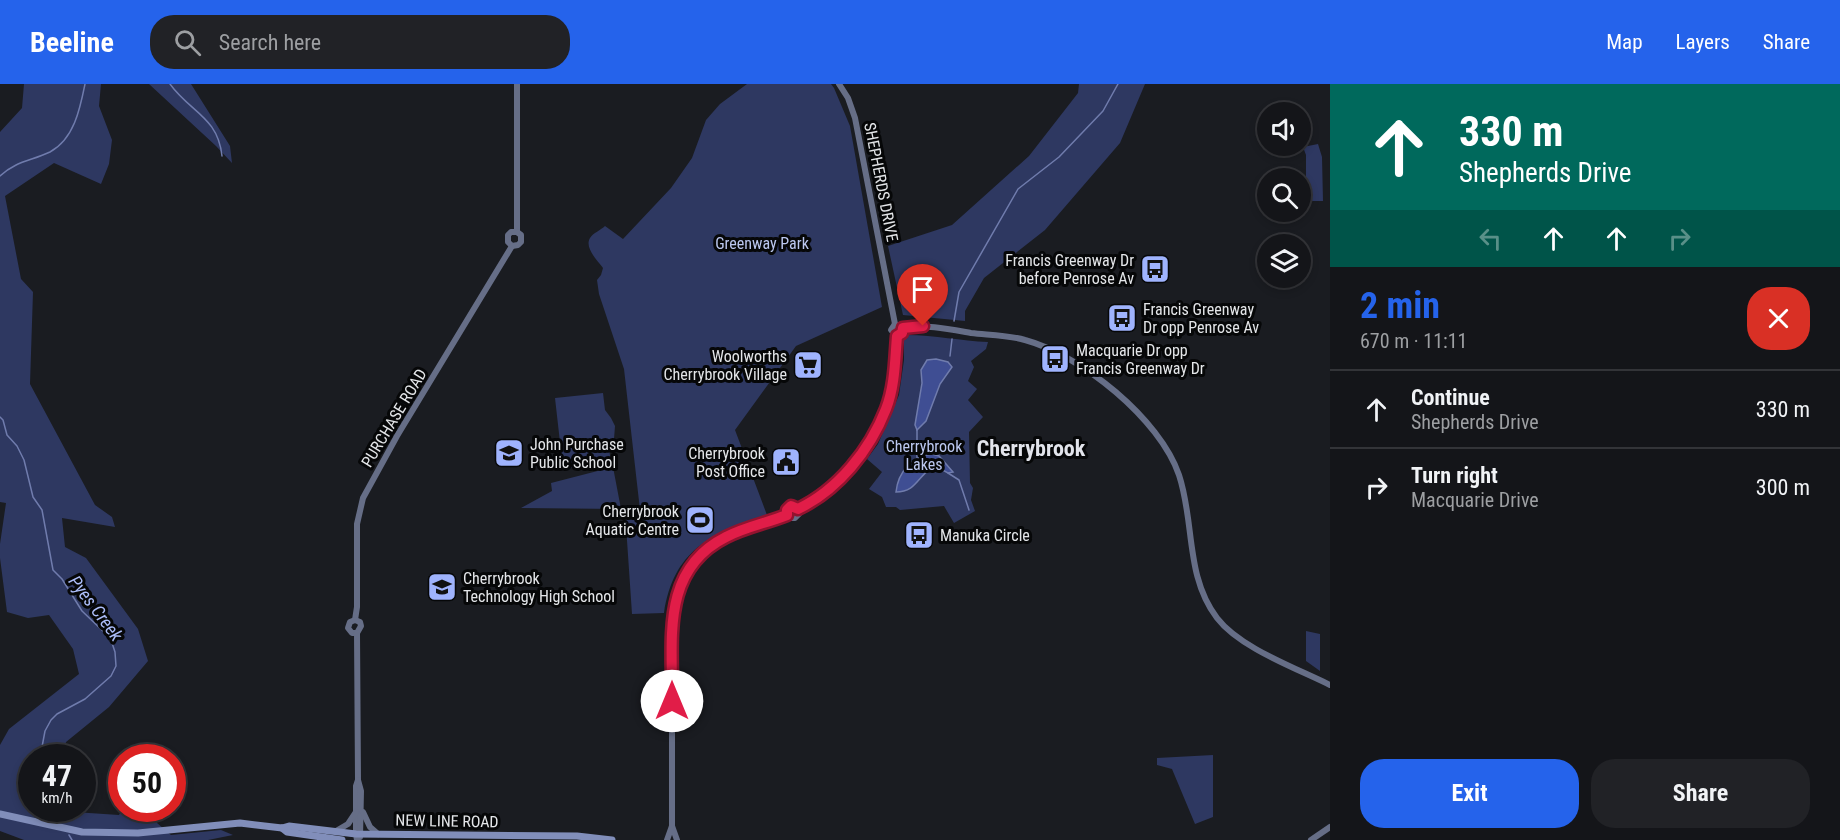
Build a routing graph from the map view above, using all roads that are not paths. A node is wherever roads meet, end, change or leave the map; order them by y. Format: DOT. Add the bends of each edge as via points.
graph roads {
  1 [pos="518,84"];
  2 [pos="839,84"];
  3 [pos="895,324"];
  4 [pos="903,328"];
  5 [pos="897,336"];
  6 [pos="1330,686"];
  7 [pos="358,808"];
  8 [pos="0,814"];
  9 [pos="672,826"];
  10 [pos="1330,827"];
  11 [pos="282,828"];
  12 [pos="333,832"];
  13 [pos="378,834"];
  14 [pos="358,837"];
  15 [pos="342,840"];
  16 [pos="612,840"];
  17 [pos="667,840"];
  18 [pos="677,840"];
  19 [pos="1311,840"];
  1 -- 7 [label="main road, PURCHASE ROAD" via="517,232 521,242 512,246 397,436 363,498 357,524 356,620 361,627 357,633 361,786"];
  2 -- 3 [label="main road, SHEPHERDS DRIVE" via="855,118"];
  3 -- 4 [label="main road"];
  3 -- 5 [label="main road" via="891,330"];
  4 -- 5 [label="main road"];
  4 -- 6 [label="main road" via="923,326 1026,340 1094,375 1144,418 1171,457 1184,490 1197,581 1219,621 1249,645"];
  5 -- 9 [label="main road" via="886,409 855,462 809,504 798,509 791,506 787,515 731,534 706,549 687,572 673,612"];
  7 -- 12 [label="main road" via="346,826"];
  7 -- 13 [label="main road"];
  7 -- 14 [label="main road"];
  8 -- 11 [label="main road, NEW LINE ROAD" via="82,832 138,833 240,823"];
  9 -- 17 [label="main road"];
  9 -- 18 [label="main road"];
  10 -- 19 [label="main road"];
  11 -- 12 [label="main road, NEW LINE ROAD"];
  11 -- 15 [label="main road, NEW LINE ROAD"];
  12 -- 14 [label="main road, NEW LINE ROAD"];
  13 -- 14 [label="main road, NEW LINE ROAD"];
  13 -- 16 [label="main road, NEW LINE ROAD" via="578,836"];
}
